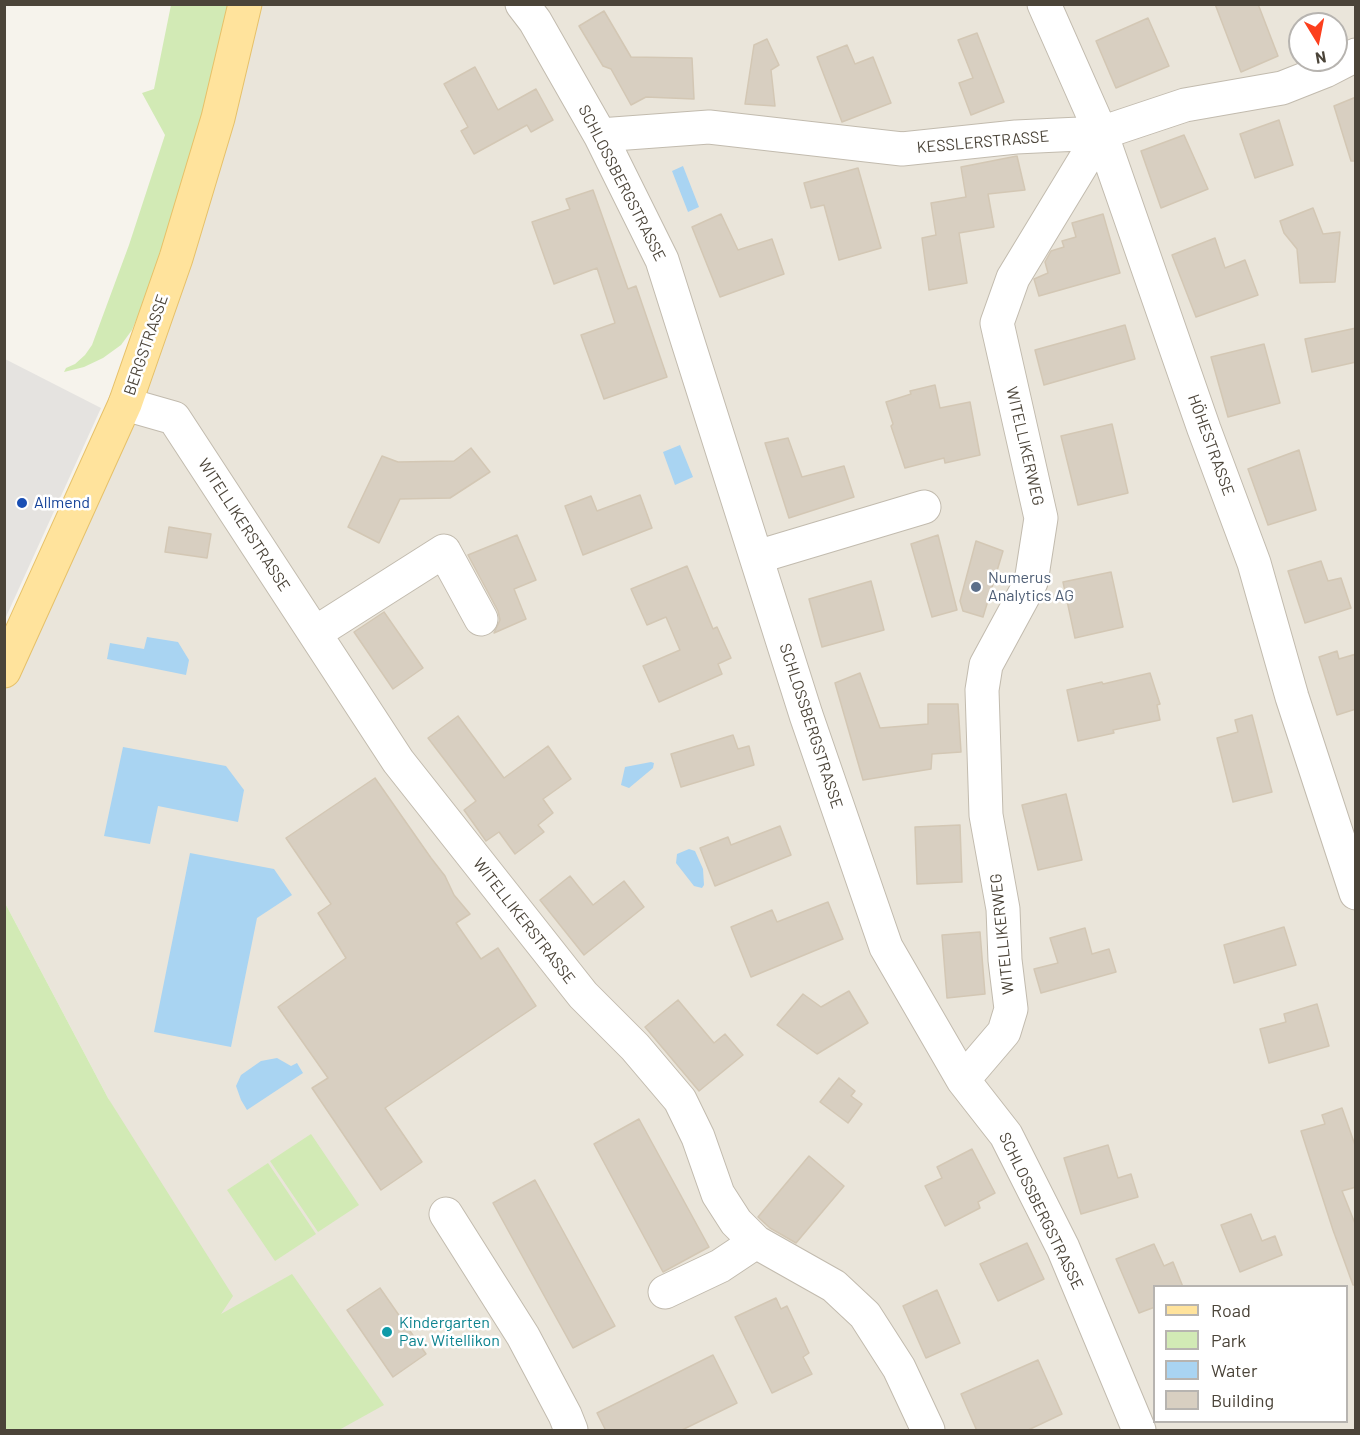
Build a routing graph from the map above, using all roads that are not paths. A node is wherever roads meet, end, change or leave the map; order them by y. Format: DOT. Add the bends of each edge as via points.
graph roads {
  1 [pos="245,4"];
  2 [pos="522,4"];
  3 [pos="1044,4"];
  4 [pos="1356,55"];
  5 [pos="1101,133"];
  6 [pos="600,135"];
  7 [pos="125,404"];
  8 [pos="924,507"];
  9 [pos="757,557"];
  10 [pos="481,619"];
  11 [pos="315,633"];
  12 [pos="4,671"];
  13 [pos="1356,893"];
  14 [pos="963,1080"];
  15 [pos="446,1214"];
  16 [pos="756,1242"];
  17 [pos="665,1292"];
  18 [pos="571,1431"];
  19 [pos="928,1431"];
  20 [pos="1138,1431"];
  1 -- 7 [label="main road, BERGSTRASSE" via="218,118 176,258"];
  2 -- 6 [label="street, SCHLOSSBERGSTRASSE"];
  3 -- 5 [label="street, HÖHESTRASSE"];
  4 -- 5 [label="street, KESSLERSTRASSE" via="1282,88 1185,105"];
  5 -- 6 [label="street, KESSLERSTRASSE" via="902,149 709,127"];
  5 -- 13 [label="street, HÖHESTRASSE" via="1254,563 1292,697"];
  5 -- 14 [label="street, WITELLIKERWEG" via="1013,278 997,323 1041,518 1031,582 986,665 982,690 986,815 1003,909 1011,1009 1004,1032"];
  6 -- 9 [label="street, SCHLOSSBERGSTRASSE" via="663,260"];
  7 -- 11 [label="street, WITELLIKERSTRASSE" via="174,418"];
  7 -- 12 [label="main road, BERGSTRASSE"];
  8 -- 9 [label="street"];
  9 -- 14 [label="street, SCHLOSSBERGSTRASSE" via="806,715 886,947"];
  10 -- 11 [label="street" via="444,551"];
  11 -- 16 [label="street, WITELLIKERSTRASSE" via="398,761 477,863 583,996 635,1047 680,1100 718,1194 736,1222"];
  14 -- 20 [label="street, SCHLOSSBERGSTRASSE" via="1006,1135 1063,1248"];
  15 -- 18 [label="street" via="523,1336"];
  16 -- 17 [label="street" via="720,1266"];
  16 -- 19 [label="street, WITELLIKERSTRASSE" via="834,1286 865,1315 899,1368"];
}
